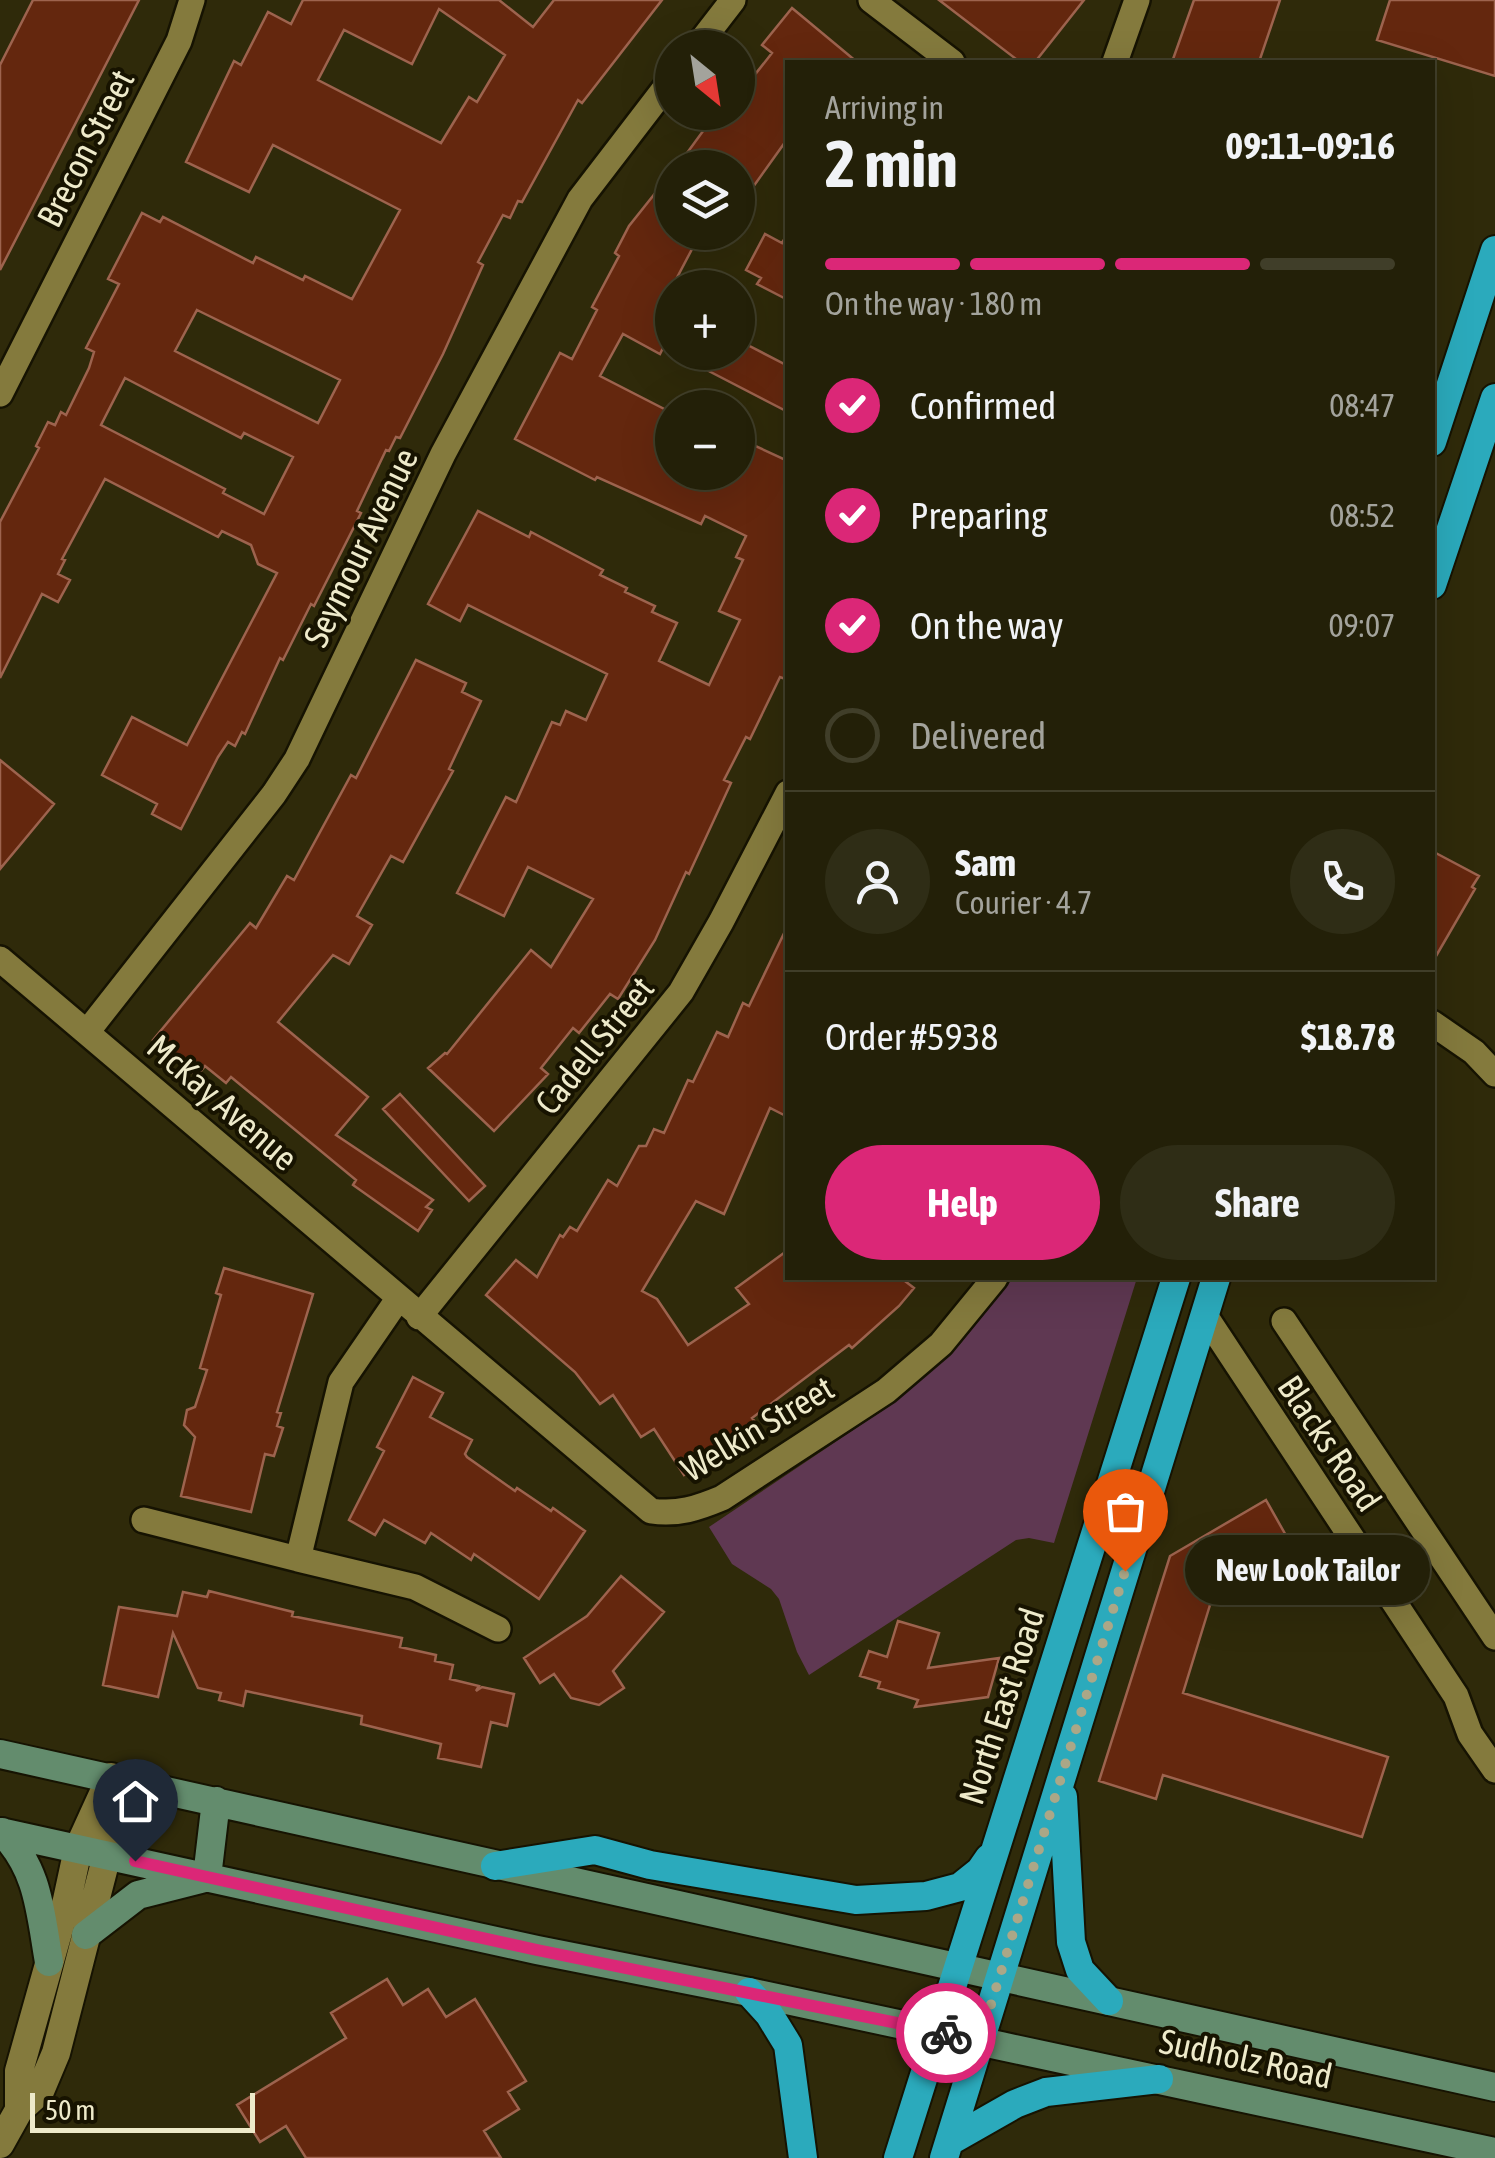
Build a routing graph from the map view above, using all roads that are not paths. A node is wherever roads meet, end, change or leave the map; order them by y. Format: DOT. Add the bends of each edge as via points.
graph roads {
  1 [pos="192,0"];
  2 [pos="210,0"];
  3 [pos="733,0"];
  4 [pos="871,0"];
  5 [pos="1137,0"];
  6 [pos="710,30"];
  7 [pos="179,41"];
  8 [pos="949,60"];
  9 [pos="1116,60"];
  10 [pos="655,100"];
  11 [pos="1495,250"];
  12 [pos="0,394"];
  13 [pos="1495,398"];
  14 [pos="1435,433"];
  15 [pos="1435,576"];
  16 [pos="785,798"];
  17 [pos="0,959"];
  18 [pos="1435,1025"];
  19 [pos="87,1032"];
  20 [pos="1495,1074"];
  21 [pos="993,1280"];
  22 [pos="1175,1280"];
  23 [pos="1215,1280"];
  24 [pos="398,1299"];
  25 [pos="1204,1314"];
  26 [pos="419,1317"];
  27 [pos="1284,1321"];
  28 [pos="144,1520"];
  29 [pos="298,1559"];
  30 [pos="498,1629"];
  31 [pos="1495,1637"];
  32 [pos="0,1754"];
  33 [pos="1494,1765"];
  34 [pos="1062,1775"];
  35 [pos="110,1776"];
  36 [pos="216,1801"];
  37 [pos="1,1832"];
  38 [pos="78,1849"];
  39 [pos="995,1850"];
  40 [pos="107,1855"];
  41 [pos="495,1866"];
  42 [pos="207,1878"];
  43 [pos="86,1935"];
  44 [pos="49,1962"];
  45 [pos="957,1968"];
  46 [pos="1000,1977"];
  47 [pos="749,1992"];
  48 [pos="1109,2002"];
  49 [pos="936,2031"];
  50 [pos="980,2040"];
  51 [pos="1159,2078"];
  52 [pos="1495,2086"];
  53 [pos="20,2110"];
  54 [pos="0,2144"];
  55 [pos="947,2150"];
  56 [pos="1495,2152"];
  57 [pos="803,2158"];
  58 [pos="898,2158"];
  1 -- 7 [label="street, Brecon Street"];
  2 -- 7 [label="street, Brecon Street"];
  3 -- 6 [label="street"];
  4 -- 8 [label="street"];
  5 -- 9 [label="street"];
  7 -- 12 [label="street, Brecon Street"];
  10 -- 19 [label="street, Seymour Avenue" via="580,198 443,454 297,759"];
  11 -- 14 [label="highway"];
  13 -- 15 [label="highway"];
  16 -- 26 [label="street, Cadell Street" via="681,992"];
  17 -- 19 [label="street, McKay Avenue"];
  18 -- 20 [label="street"];
  19 -- 24 [label="street, McKay Avenue"];
  21 -- 26 [label="street, Welkin Street" via="941,1344 886,1391 722,1498 671,1514 652,1511"];
  22 -- 39 [label="highway, North East Road"];
  23 -- 25 [label="highway"];
  24 -- 26 [label="street, Welkin Street"];
  24 -- 29 [label="street" via="341,1382"];
  25 -- 33 [label="street, Blacks Road" via="1456,1696 1470,1734"];
  25 -- 34 [label="highway"];
  27 -- 31 [label="street, Blacks Road"];
  28 -- 29 [label="street"];
  29 -- 30 [label="street" via="416,1587"];
  32 -- 35 [label="main road, Sudholz Road"];
  34 -- 46 [label="highway"];
  34 -- 48 [label="highway" via="1071,1942 1080,1970"];
  35 -- 36 [label="main road, Sudholz Road"];
  35 -- 38 [label="street"];
  35 -- 40 [label="street"];
  36 -- 41 [label="main road, Sudholz Road"];
  36 -- 42 [label="main road"];
  37 -- 38 [label="main road, Sudholz Road"];
  37 -- 44 [label="main road" via="33,1876"];
  38 -- 40 [label="main road, Sudholz Road"];
  38 -- 44 [label="street"];
  39 -- 41 [label="highway" via="960,1887 856,1900 596,1850"];
  39 -- 45 [label="highway, North East Road"];
  40 -- 42 [label="main road, Sudholz Road"];
  40 -- 43 [label="street"];
  41 -- 45 [label="main road, Sudholz Road"];
  42 -- 43 [label="main road" via="138,1895"];
  42 -- 47 [label="main road, Sudholz Road"];
  43 -- 53 [label="street" via="50,2071"];
  44 -- 53 [label="street" via="19,2072"];
  45 -- 46 [label="main road, Sudholz Road"];
  45 -- 49 [label="highway, North East Road"];
  46 -- 48 [label="main road, Sudholz Road"];
  46 -- 50 [label="highway"];
  47 -- 49 [label="main road, Sudholz Road"];
  47 -- 57 [label="highway" via="788,2045"];
  48 -- 52 [label="main road, Sudholz Road"];
  49 -- 50 [label="main road, Sudholz Road"];
  49 -- 58 [label="highway, North East Road"];
  50 -- 51 [label="main road, Sudholz Road"];
  50 -- 55 [label="highway"];
  51 -- 55 [label="highway" via="1046,2092"];
  51 -- 56 [label="main road, Sudholz Road"];
  53 -- 54 [label="street"];
}
